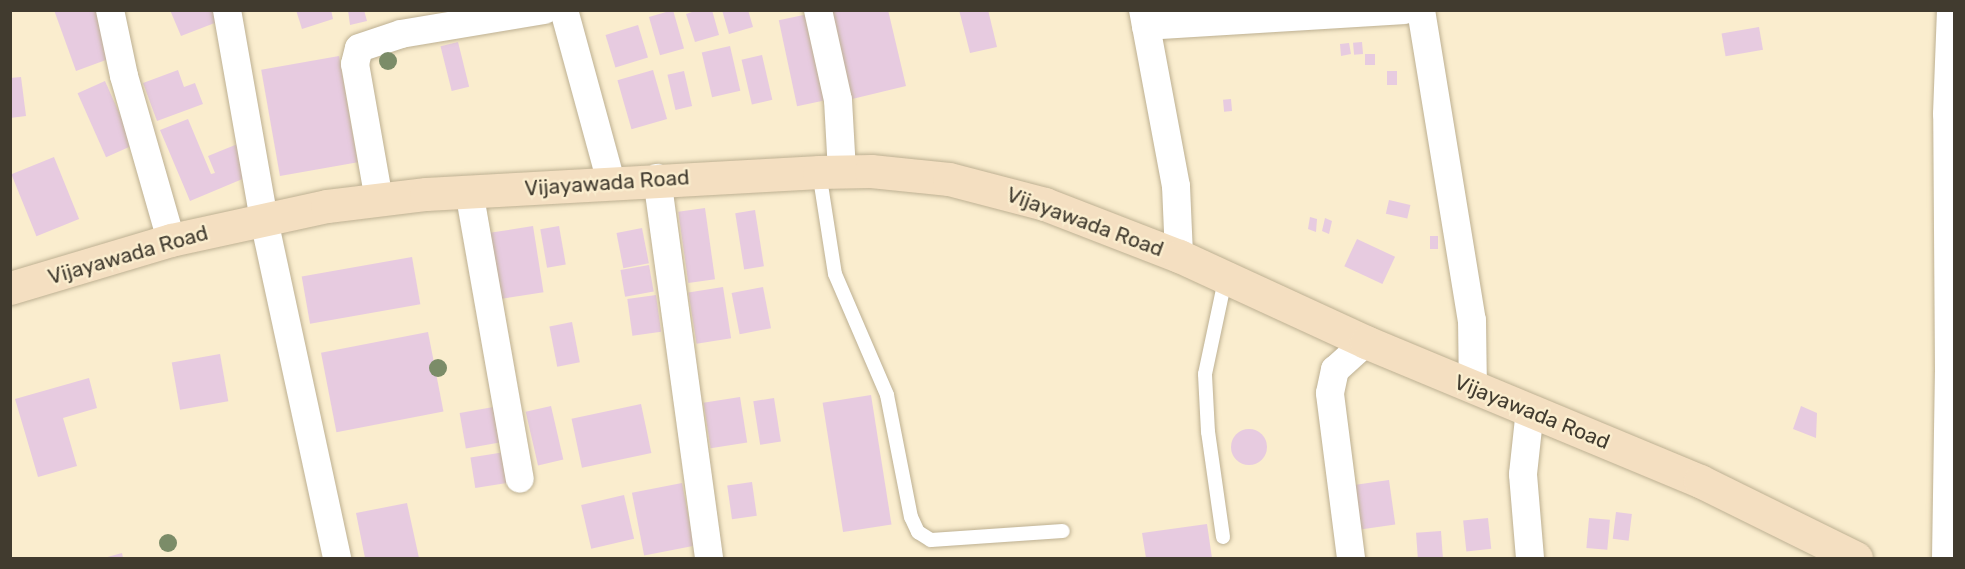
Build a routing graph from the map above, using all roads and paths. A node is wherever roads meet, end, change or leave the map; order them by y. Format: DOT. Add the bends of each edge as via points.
graph roads {
  1 [pos="110,10"];
  2 [pos="227,10"];
  3 [pos="544,10"];
  4 [pos="564,10"];
  5 [pos="818,10"];
  6 [pos="1404,10"];
  7 [pos="1421,10"];
  8 [pos="1951,10"];
  9 [pos="1289,14"];
  10 [pos="1145,18"];
  11 [pos="399,22"];
  12 [pos="830,172"];
  13 [pos="657,178"];
  14 [pos="611,182"];
  15 [pos="469,191"];
  16 [pos="379,200"];
  17 [pos="264,220"];
  18 [pos="171,240"];
  19 [pos="1179,256"];
  20 [pos="1225,280"];
  21 [pos="10,288"];
  22 [pos="1366,342"];
  23 [pos="1473,388"];
  24 [pos="1530,410"];
  25 [pos="520,479"];
  26 [pos="1063,531"];
  27 [pos="1223,537"];
  28 [pos="337,558"];
  29 [pos="709,558"];
  30 [pos="1351,558"];
  31 [pos="1530,558"];
  32 [pos="1856,558"];
  33 [pos="1946,558"];
  1 -- 18 [label="street" via="124,75"];
  2 -- 17 [label="street"];
  3 -- 11 [label="street"];
  4 -- 14 [label="street"];
  5 -- 12 [label="street" via="838,100"];
  6 -- 9 [label="street"];
  7 -- 23 [label="street" via="1472,320"];
  8 -- 33 [label="street" via="1947,114"];
  9 -- 10 [label="street"];
  10 -- 19 [label="street" via="1176,186"];
  11 -- 16 [label="street" via="359,48 355,64"];
  12 -- 13 [label="main road, Vijayawada Road"];
  12 -- 19 [label="main road, Vijayawada Road" via="949,179 1045,204"];
  12 -- 26 [label="lane" via="835,274 887,395 911,518 918,532 931,540"];
  13 -- 14 [label="main road, Vijayawada Road"];
  13 -- 29 [label="street"];
  14 -- 15 [label="main road, Vijayawada Road"];
  15 -- 16 [label="main road, Vijayawada Road"];
  15 -- 25 [label="street"];
  16 -- 17 [label="main road, Vijayawada Road"];
  17 -- 18 [label="main road, Vijayawada Road"];
  17 -- 28 [label="street"];
  18 -- 21 [label="main road, Vijayawada Road"];
  19 -- 20 [label="main road, Vijayawada Road"];
  20 -- 22 [label="main road, Vijayawada Road"];
  20 -- 27 [label="lane" via="1205,374 1208,432"];
  22 -- 23 [label="main road, Vijayawada Road"];
  22 -- 30 [label="street" via="1335,370 1330,393"];
  23 -- 24 [label="main road, Vijayawada Road"];
  24 -- 31 [label="street" via="1523,474"];
  24 -- 32 [label="main road, Vijayawada Road" via="1700,481"];
}
